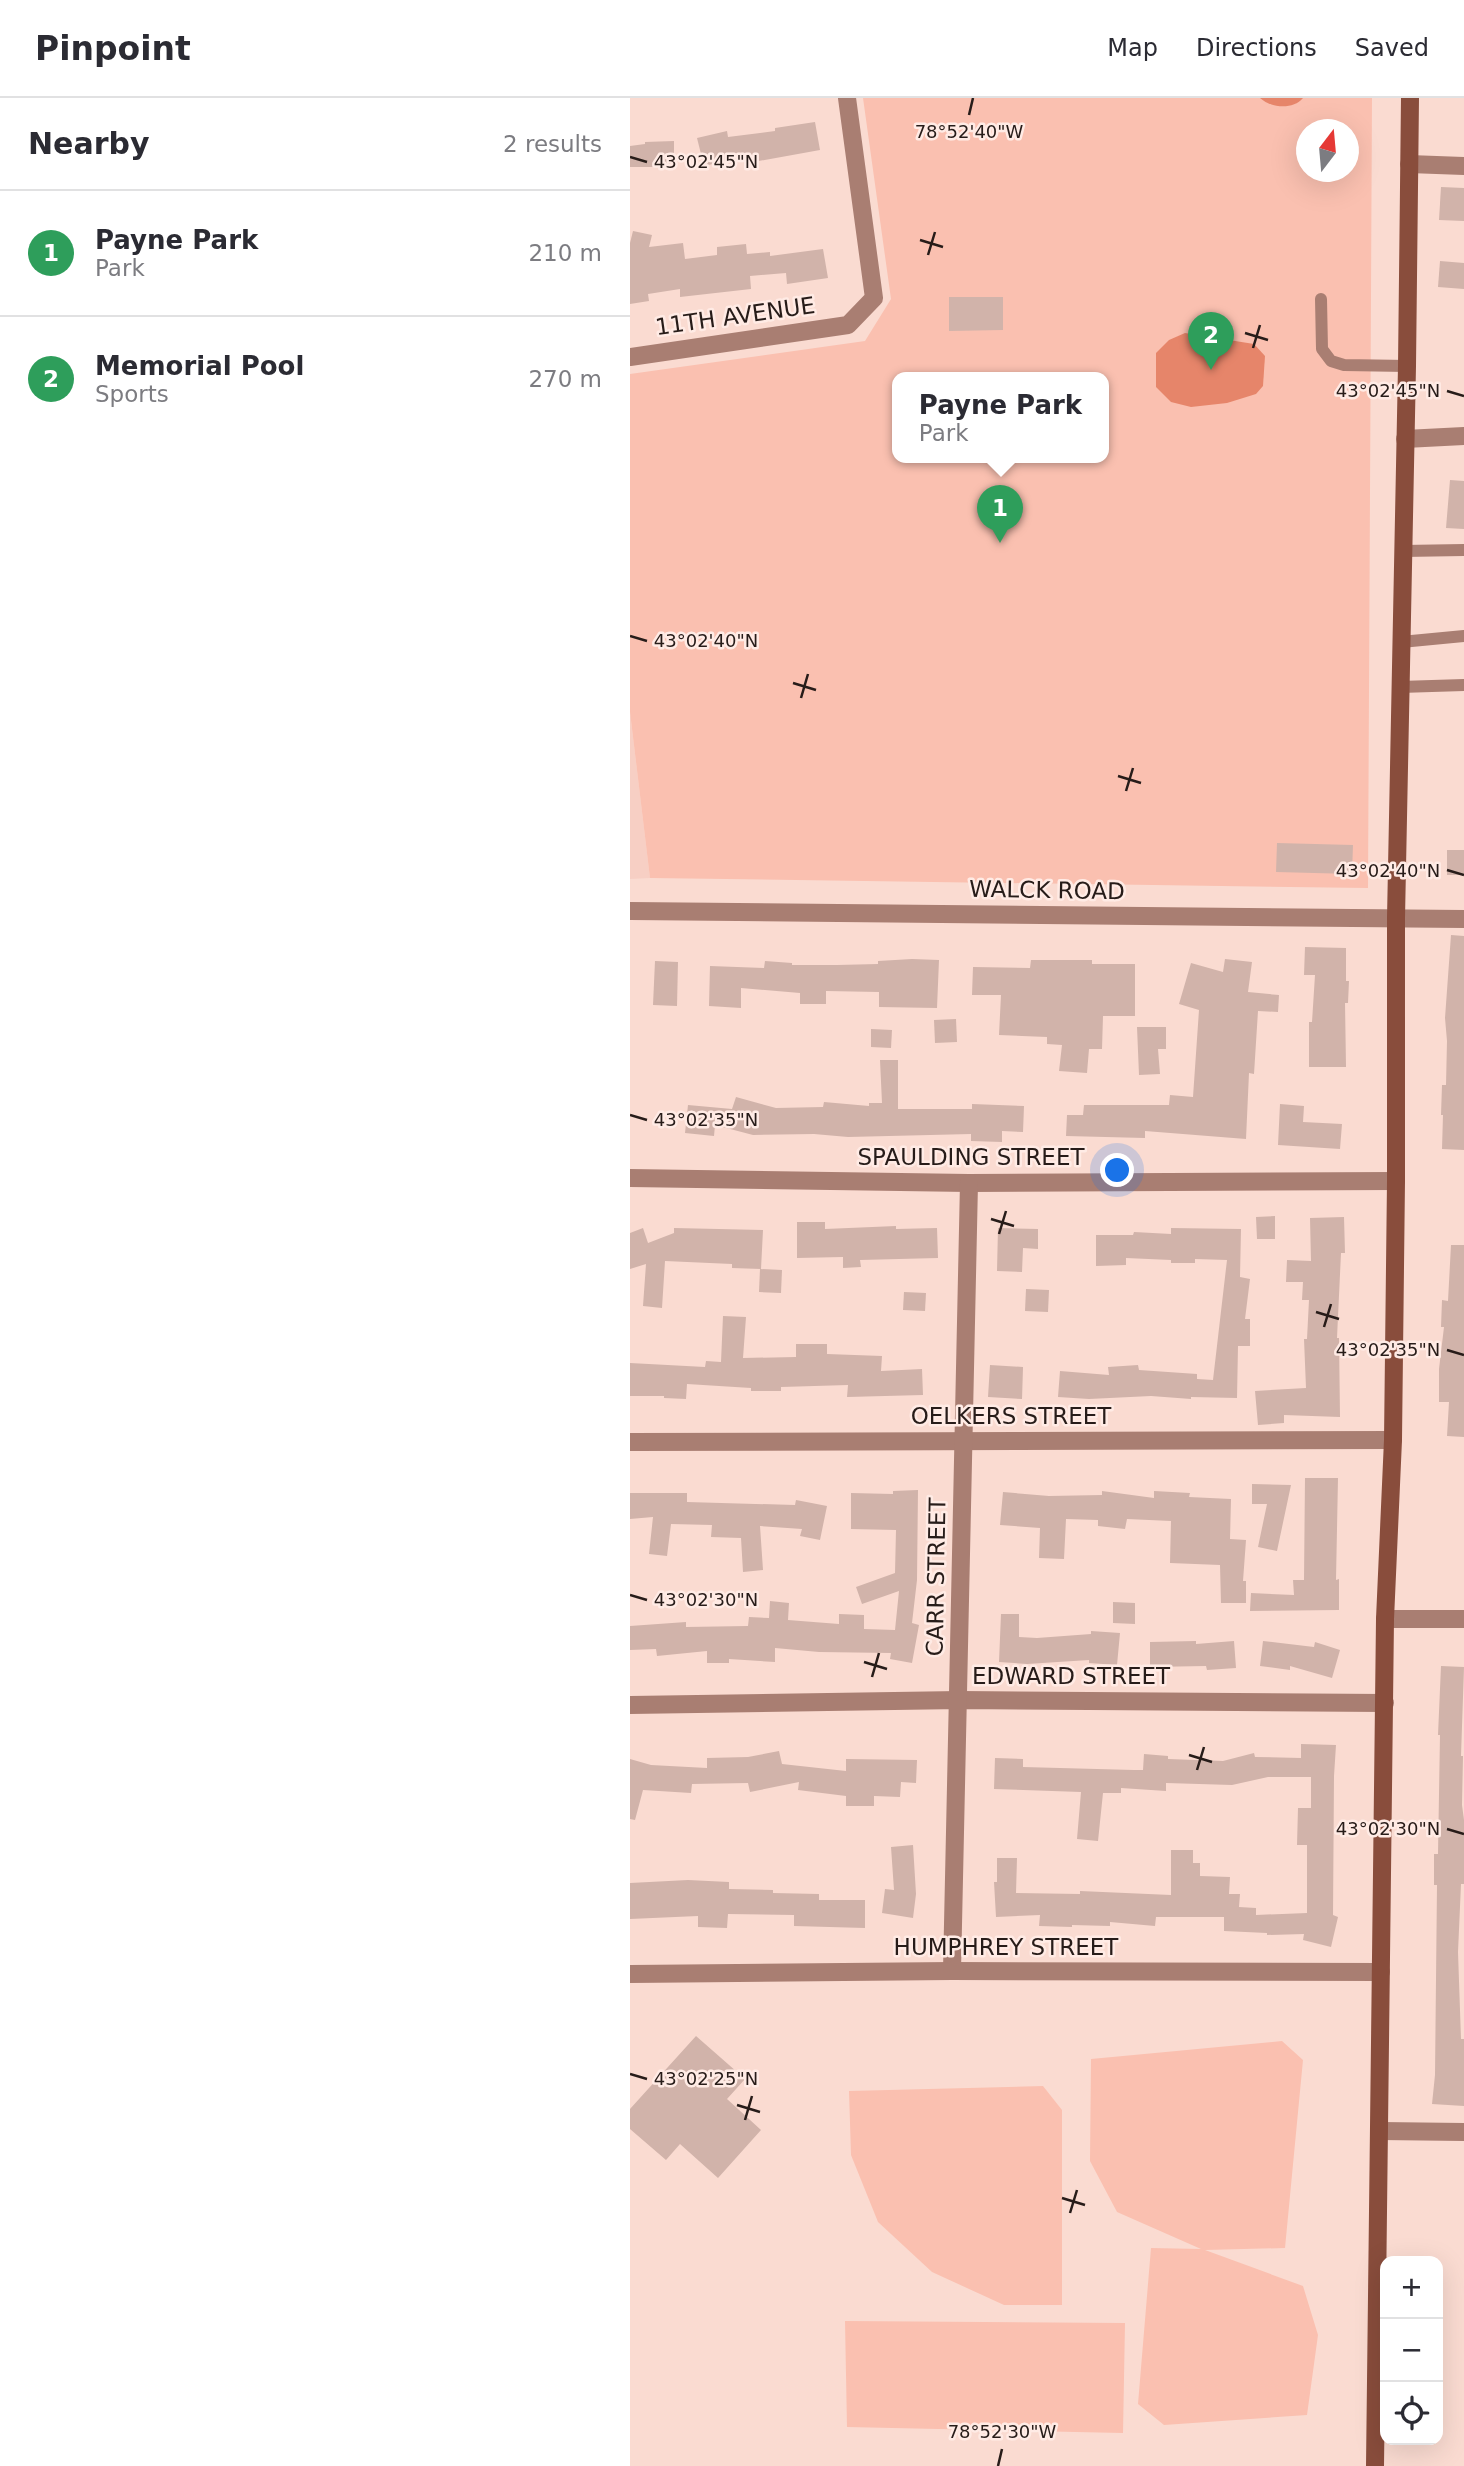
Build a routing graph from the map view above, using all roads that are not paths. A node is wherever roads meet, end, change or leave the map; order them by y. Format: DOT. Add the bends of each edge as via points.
graph roads {
  1 [pos="847,98"];
  2 [pos="1410,98"];
  3 [pos="1409,164"];
  4 [pos="1464,166"];
  5 [pos="1321,299"];
  6 [pos="630,357"];
  7 [pos="1407,366"];
  8 [pos="1464,436"];
  9 [pos="1405,439"];
  10 [pos="1464,550"];
  11 [pos="1403,551"];
  12 [pos="1464,636"];
  13 [pos="1401,642"];
  14 [pos="1464,685"];
  15 [pos="1400,687"];
  16 [pos="630,911"];
  17 [pos="1396,918"];
  18 [pos="1464,919"];
  19 [pos="630,1178"];
  20 [pos="1396,1181"];
  21 [pos="969,1183"];
  22 [pos="1393,1440"];
  23 [pos="962,1441"];
  24 [pos="630,1442"];
  25 [pos="1385,1619"];
  26 [pos="1464,1619"];
  27 [pos="960,1700"];
  28 [pos="1385,1703"];
  29 [pos="630,1705"];
  30 [pos="951,1971"];
  31 [pos="1381,1972"];
  32 [pos="630,1974"];
  33 [pos="1380,2131"];
  34 [pos="1464,2132"];
  35 [pos="1375,2466"];
  1 -- 6 [label="street, 11TH AVENUE" via="874,298 848,325"];
  2 -- 3 [label="street"];
  3 -- 4 [label="street"];
  3 -- 7 [label="street"];
  5 -- 7 [label="lane" via="1322,349 1331,361"];
  7 -- 9 [label="street"];
  8 -- 9 [label="street"];
  9 -- 11 [label="street"];
  10 -- 11 [label="lane"];
  11 -- 13 [label="street"];
  12 -- 13 [label="lane"];
  13 -- 15 [label="street"];
  14 -- 15 [label="lane"];
  15 -- 17 [label="street"];
  16 -- 17 [label="street, WALCK ROAD"];
  17 -- 18 [label="street, WALCK ROAD"];
  17 -- 20 [label="street"];
  19 -- 21 [label="street, SPAULDING STREET"];
  20 -- 21 [label="street, SPAULDING STREET"];
  20 -- 22 [label="street"];
  21 -- 23 [label="street, CARR STREET"];
  22 -- 23 [label="street, OELKERS STREET"];
  22 -- 25 [label="street"];
  23 -- 24 [label="street, OELKERS STREET"];
  23 -- 27 [label="street, CARR STREET"];
  25 -- 26 [label="street"];
  25 -- 28 [label="street"];
  27 -- 28 [label="street, EDWARD STREET"];
  27 -- 29 [label="street, EDWARD STREET"];
  27 -- 30 [label="street, CARR STREET"];
  28 -- 31 [label="street"];
  30 -- 31 [label="street, HUMPHREY STREET"];
  30 -- 32 [label="street, HUMPHREY STREET"];
  31 -- 33 [label="street"];
  33 -- 34 [label="street"];
  33 -- 35 [label="street"];
}
